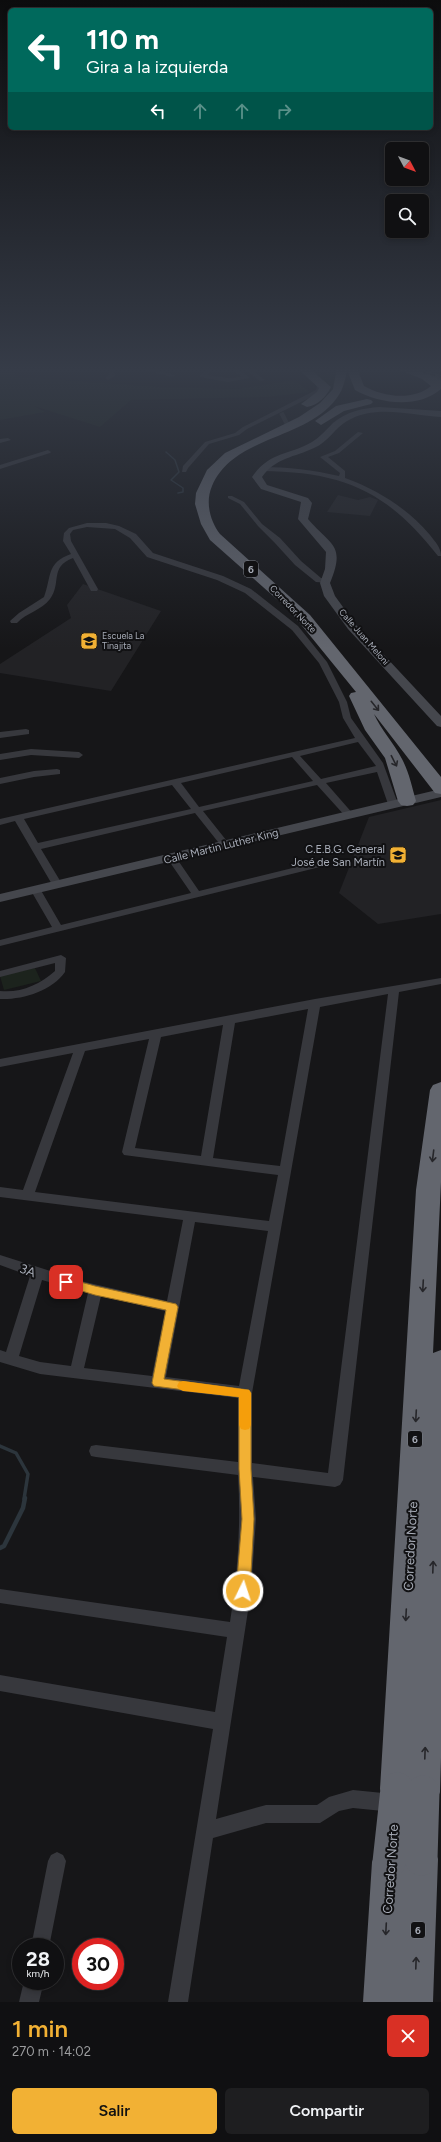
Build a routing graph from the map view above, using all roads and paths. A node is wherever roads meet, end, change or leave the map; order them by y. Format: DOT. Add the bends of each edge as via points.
graph roads {
  1 [pos="18,461"];
  2 [pos="191,461"];
  3 [pos="228,461"];
  4 [pos="230,461"];
  5 [pos="271,461"];
  6 [pos="329,461"];
  7 [pos="0,467"];
  8 [pos="262,469"];
  9 [pos="184,471"];
  10 [pos="342,477"];
  11 [pos="230,497"];
  12 [pos="374,497"];
  13 [pos="383,497"];
  14 [pos="441,554"];
  15 [pos="75,555"];
  16 [pos="326,581"];
  17 [pos="94,589"];
  18 [pos="14,621"];
  19 [pos="342,665"];
  20 [pos="441,723"];
  21 [pos="26,732"];
  22 [pos="0,735"];
  23 [pos="361,739"];
  24 [pos="294,754"];
  25 [pos="79,755"];
  26 [pos="0,757"];
  27 [pos="441,767"];
  28 [pos="381,768"];
  29 [pos="57,772"];
  30 [pos="0,781"];
  31 [pos="174,781"];
  32 [pos="319,782"];
  33 [pos="440,789"];
  34 [pos="400,803"];
  35 [pos="197,810"];
  36 [pos="349,815"];
  37 [pos="18,818"];
  38 [pos="0,822"];
  39 [pos="225,845"];
  40 [pos="35,847"];
  41 [pos="172,858"];
  42 [pos="317,865"];
  43 [pos="57,884"];
  44 [pos="35,889"];
  45 [pos="197,895"];
  46 [pos="0,898"];
  47 [pos="58,929"];
  48 [pos="0,943"];
  49 [pos="0,974"];
  50 [pos="441,981"];
  51 [pos="394,990"];
  52 [pos="0,995"];
  53 [pos="315,1003"];
  54 [pos="230,1019"];
  55 [pos="156,1033"];
  56 [pos="82,1047"];
  57 [pos="0,1063"];
  58 [pos="441,1090"];
  59 [pos="206,1162"];
  60 [pos="284,1172"];
  61 [pos="0,1192"];
  62 [pos="28,1195"];
  63 [pos="190,1216"];
  64 [pos="275,1227"];
  65 [pos="0,1260"];
  66 [pos="37,1274"];
  67 [pos="95,1291"];
  68 [pos="172,1307"];
  69 [pos="6,1358"];
  70 [pos="441,1361"];
  71 [pos="76,1373"];
  72 [pos="158,1383"];
  73 [pos="245,1393"];
  74 [pos="96,1451"];
  75 [pos="245,1469"];
  76 [pos="0,1596"];
  77 [pos="237,1631"];
  78 [pos="0,1683"];
  79 [pos="223,1722"];
  80 [pos="420,1796"];
  81 [pos="206,1831"];
  82 [pos="405,1860"];
  83 [pos="57,1861"];
  84 [pos="42,1938"];
  85 [pos="32,1990"];
  86 [pos="29,2002"];
  87 [pos="178,2002"];
  88 [pos="382,2002"];
  89 [pos="414,2002"];
  1 -- 7 [label="street"];
  2 -- 9 [label="street" via="184,467"];
  3 -- 19 [label="highway, Corredor Norte / 6" via="207,478 202,494 202,509 212,534 294,608"];
  4 -- 27 [label="highway, Corredor Norte / 6" via="213,494 212,508 222,533 304,607"];
  5 -- 8 [label="main road"];
  6 -- 10 [label="street" via="343,472"];
  8 -- 10 [label="street" via="299,470"];
  8 -- 16 [label="main road" via="257,477 264,487 302,497 308,503 303,519 330,546 333,554"];
  10 -- 13 [label="street"];
  11 -- 16 [label="street" via="242,503 298,563 318,580"];
  12 -- 13 [label="street"];
  13 -- 14 [label="street" via="397,506 433,542"];
  15 -- 17 [label="street"];
  15 -- 18 [label="street" via="55,565 47,597 19,614"];
  15 -- 23 [label="street" via="66,534 79,526 106,525 129,532 150,555 220,578 248,591 295,628 323,662 343,702 347,718"];
  16 -- 20 [label="main road, Calle Juan Meloni" via="326,590 352,627"];
  19 -- 33 [label="highway, Corredor Norte / 6, one-way"];
  19 -- 34 [label="highway, one-way" via="372,730 393,758 400,775"];
  21 -- 22 [label="street"];
  23 -- 24 [label="street"];
  23 -- 28 [label="street"];
  24 -- 31 [label="street"];
  24 -- 32 [label="street"];
  25 -- 26 [label="street" via="41,752"];
  28 -- 32 [label="street"];
  28 -- 34 [label="street"];
  29 -- 30 [label="street"];
  31 -- 35 [label="street"];
  31 -- 37 [label="street"];
  32 -- 35 [label="street"];
  32 -- 36 [label="street"];
  33 -- 34 [label="main road, Calle Martin Luther King"];
  34 -- 36 [label="main road, Calle Martin Luther King"];
  35 -- 39 [label="street"];
  35 -- 40 [label="street"];
  36 -- 39 [label="main road, Calle Martin Luther King"];
  37 -- 38 [label="street"];
  37 -- 40 [label="street"];
  39 -- 41 [label="main road, Calle Martin Luther King"];
  40 -- 43 [label="street"];
  41 -- 43 [label="main road, Calle Martin Luther King"];
  41 -- 45 [label="street"];
  42 -- 45 [label="street"];
  43 -- 44 [label="main road, Calle Martin Luther King"];
  44 -- 46 [label="main road, Calle Martin Luther King"];
  44 -- 47 [label="street"];
  45 -- 47 [label="street"];
  47 -- 48 [label="street"];
  49 -- 52 [label="street" via="61,958 60,972 44,984 19,993"];
  50 -- 51 [label="street"];
  51 -- 53 [label="street"];
  51 -- 75 [label="street" via="335,1480"];
  53 -- 54 [label="street"];
  53 -- 60 [label="street"];
  54 -- 55 [label="street"];
  54 -- 59 [label="street"];
  55 -- 56 [label="street"];
  55 -- 59 [label="street" via="128,1152"];
  56 -- 57 [label="street"];
  56 -- 62 [label="street"];
  58 -- 80 [label="highway, Corredor Norte / 6, one-way" via="428,1190"];
  59 -- 60 [label="street"];
  60 -- 64 [label="street"];
  61 -- 62 [label="street"];
  62 -- 63 [label="street"];
  63 -- 64 [label="street"];
  63 -- 68 [label="street"];
  64 -- 73 [label="street"];
  65 -- 66 [label="street, 3A"];
  66 -- 67 [label="street, 3A"];
  66 -- 69 [label="street"];
  67 -- 68 [label="street, 3A"];
  67 -- 71 [label="street"];
  68 -- 72 [label="street"];
  69 -- 71 [label="street" via="40,1368"];
  80 -- 70 [label="highway, Corredor Norte / 6, one-way"];
  71 -- 72 [label="street"];
  72 -- 73 [label="street"];
  73 -- 75 [label="street"];
  74 -- 75 [label="street"];
  75 -- 77 [label="street" via="248,1519 243,1591"];
  76 -- 77 [label="street"];
  77 -- 79 [label="street"];
  78 -- 79 [label="street"];
  79 -- 81 [label="street"];
  80 -- 81 [label="street" via="353,1799 335,1802 320,1814 266,1814"];
  80 -- 82 [label="highway, Corredor Norte / 6, bridge"];
  81 -- 87 [label="street"];
  82 -- 88 [label="highway, Corredor Norte / 6, one-way"];
  89 -- 82 [label="highway, Corredor Norte / 6, one-way"];
  83 -- 84 [label="street"];
  85 -- 86 [label="street"];
}
